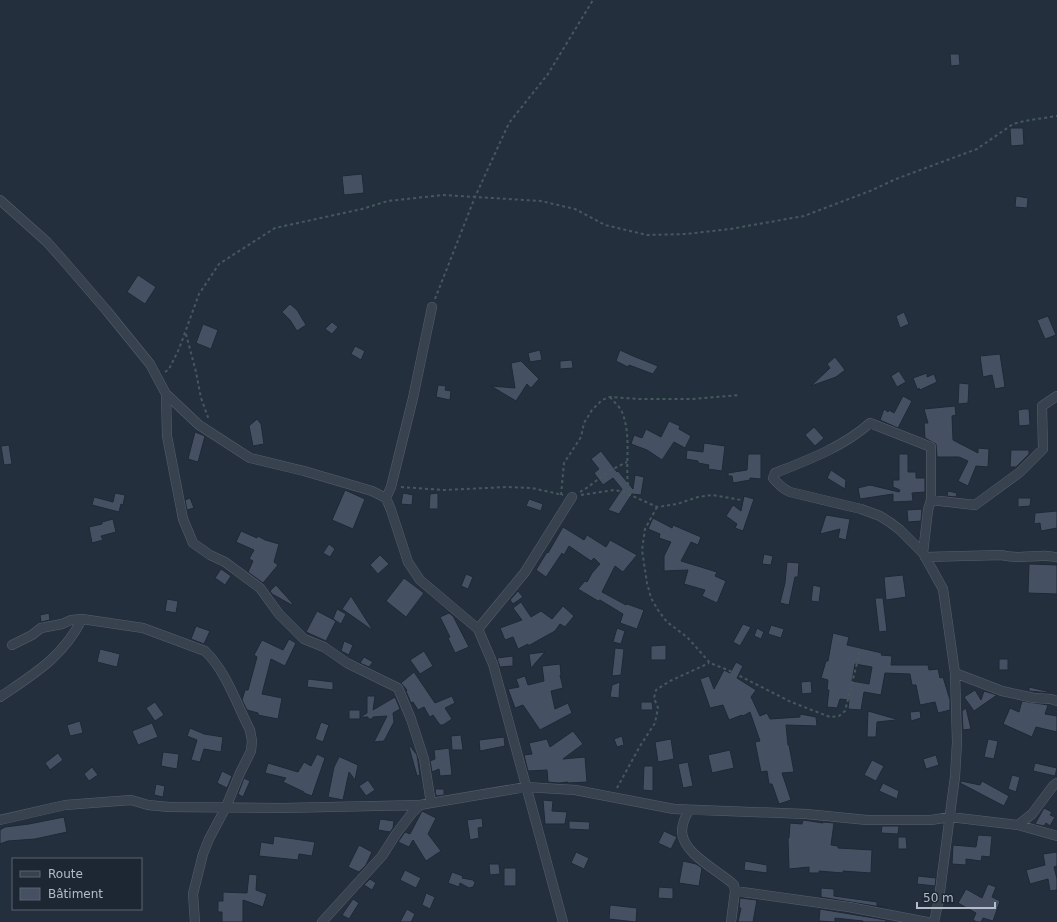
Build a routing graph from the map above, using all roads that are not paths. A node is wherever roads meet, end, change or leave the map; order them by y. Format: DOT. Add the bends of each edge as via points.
graph roads {
  1 [pos="0,200"];
  2 [pos="432,307"];
  3 [pos="166,394"];
  4 [pos="1057,396"];
  5 [pos="572,497"];
  6 [pos="386,498"];
  7 [pos="932,500"];
  8 [pos="924,555"];
  9 [pos="1057,558"];
  10 [pos="82,619"];
  11 [pos="478,629"];
  12 [pos="12,645"];
  13 [pos="955,673"];
  14 [pos="0,698"];
  15 [pos="1057,701"];
  16 [pos="1057,783"];
  17 [pos="526,787"];
  18 [pos="431,803"];
  19 [pos="420,805"];
  20 [pos="226,808"];
  21 [pos="688,810"];
  22 [pos="950,818"];
  23 [pos="0,820"];
  24 [pos="1018,825"];
  25 [pos="1057,836"];
  26 [pos="735,891"];
  27 [pos="195,922"];
  28 [pos="322,922"];
  29 [pos="563,922"];
  30 [pos="731,922"];
  31 [pos="927,922"];
  32 [pos="934,922"];
  1 -- 3 [label="street" via="47,242 107,311 150,364"];
  2 -- 6 [label="street" via="413,398"];
  3 -- 6 [label="street" via="199,425 250,458 304,471 372,491"];
  3 -- 18 [label="street" via="168,444 183,519 193,543 225,562 260,588 279,614 304,639 324,647 347,663 398,688 424,759"];
  4 -- 7 [label="street" via="1042,406 1042,449 1020,472 975,505"];
  5 -- 11 [label="street" via="525,572"];
  6 -- 11 [label="street" via="408,562 420,580"];
  7 -- 8 [label="street" via="928,510"];
  7 -- 8 [label="street" via="931,447 870,423 824,453 773,476 775,481 790,492 880,516 900,530"];
  8 -- 9 [label="street"];
  8 -- 13 [label="street" via="943,589"];
  10 -- 12 [label="street" via="41,628 32,636"];
  10 -- 14 [label="street" via="59,654"];
  10 -- 20 [label="street" via="143,628 205,651 213,659 250,730 252,741 251,751"];
  11 -- 17 [label="street" via="493,664"];
  13 -- 15 [label="street" via="1002,691"];
  13 -- 22 [label="street" via="957,742"];
  16 -- 24 [label="street" via="1032,814"];
  17 -- 18 [label="street"];
  17 -- 21 [label="street" via="576,790 674,810"];
  17 -- 29 [label="street"];
  18 -- 19 [label="street"];
  19 -- 20 [label="street"];
  19 -- 28 [label="street" via="382,856"];
  20 -- 23 [label="street" via="169,807 130,800 65,805"];
  20 -- 27 [label="street" via="209,839 200,868 193,894"];
  21 -- 22 [label="street" via="806,814 867,820"];
  21 -- 26 [label="street" via="683,822 684,842 690,850 730,881"];
  22 -- 24 [label="street"];
  22 -- 32 [label="street"];
  24 -- 25 [label="street"];
  26 -- 30 [label="street"];
  26 -- 31 [label="street"];
}
